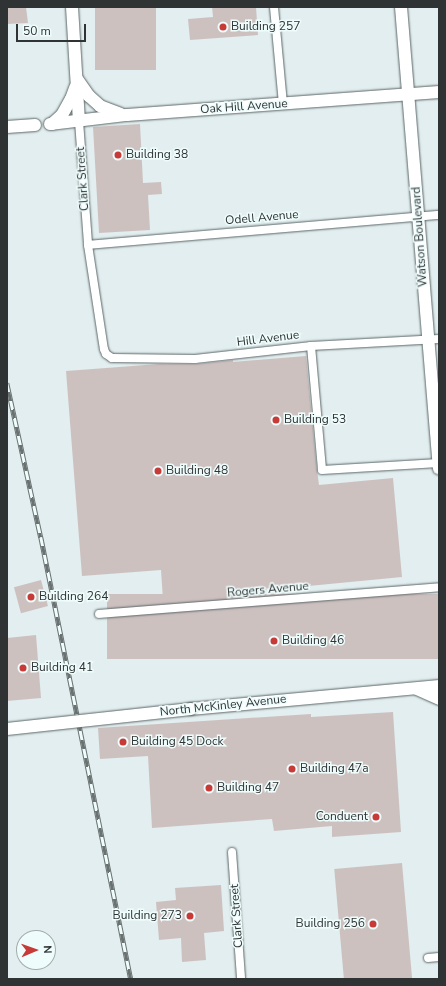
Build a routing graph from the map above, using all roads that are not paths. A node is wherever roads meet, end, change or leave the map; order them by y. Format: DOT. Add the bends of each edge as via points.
graph roads {
  1 [pos="72,7"];
  2 [pos="274,7"];
  3 [pos="401,7"];
  4 [pos="77,79"];
  5 [pos="439,92"];
  6 [pos="408,94"];
  7 [pos="283,104"];
  8 [pos="127,115"];
  9 [pos="80,121"];
  10 [pos="35,125"];
  11 [pos="7,127"];
  12 [pos="439,215"];
  13 [pos="418,216"];
  14 [pos="88,245"];
  15 [pos="434,339"];
  16 [pos="311,346"];
  17 [pos="104,349"];
  18 [pos="439,463"];
  19 [pos="439,468"];
  20 [pos="439,587"];
  21 [pos="99,614"];
  22 [pos="439,686"];
  23 [pos="412,687"];
  24 [pos="439,699"];
  25 [pos="7,728"];
  26 [pos="232,852"];
  27 [pos="439,957"];
  28 [pos="428,958"];
  29 [pos="241,979"];
  1 -- 4 [label="street, Clark Street"];
  2 -- 7 [label="street"];
  3 -- 6 [label="street, Watson Boulevard"];
  4 -- 8 [label="street" via="100,106"];
  4 -- 9 [label="street, Clark Street"];
  4 -- 9 [label="street, Oak Hill Avenue" via="71,99 61,117 51,124"];
  5 -- 6 [label="street, Oak Hill Avenue"];
  6 -- 7 [label="street, Oak Hill Avenue"];
  6 -- 13 [label="street, Watson Boulevard"];
  7 -- 8 [label="street, Oak Hill Avenue"];
  8 -- 9 [label="street, Oak Hill Avenue"];
  9 -- 14 [label="street, Clark Street"];
  10 -- 11 [label="street"];
  12 -- 13 [label="street, Odell Avenue"];
  13 -- 14 [label="street, Odell Avenue"];
  13 -- 15 [label="street, Watson Boulevard"];
  14 -- 17 [label="street, Clark Street"];
  15 -- 16 [label="street, Hill Avenue"];
  15 -- 18 [label="street, Watson Boulevard"];
  16 -- 17 [label="street, Hill Avenue" via="178,360 121,359 109,356"];
  16 -- 18 [label="street" via="322,470"];
  18 -- 19 [label="street, Watson Boulevard"];
  20 -- 21 [label="street, Rogers Avenue"];
  22 -- 23 [label="street, North McKinley Avenue"];
  23 -- 24 [label="street"];
  23 -- 25 [label="street, North McKinley Avenue, bridge"];
  26 -- 29 [label="street, Clark Street"];
  27 -- 28 [label="street"];
}
